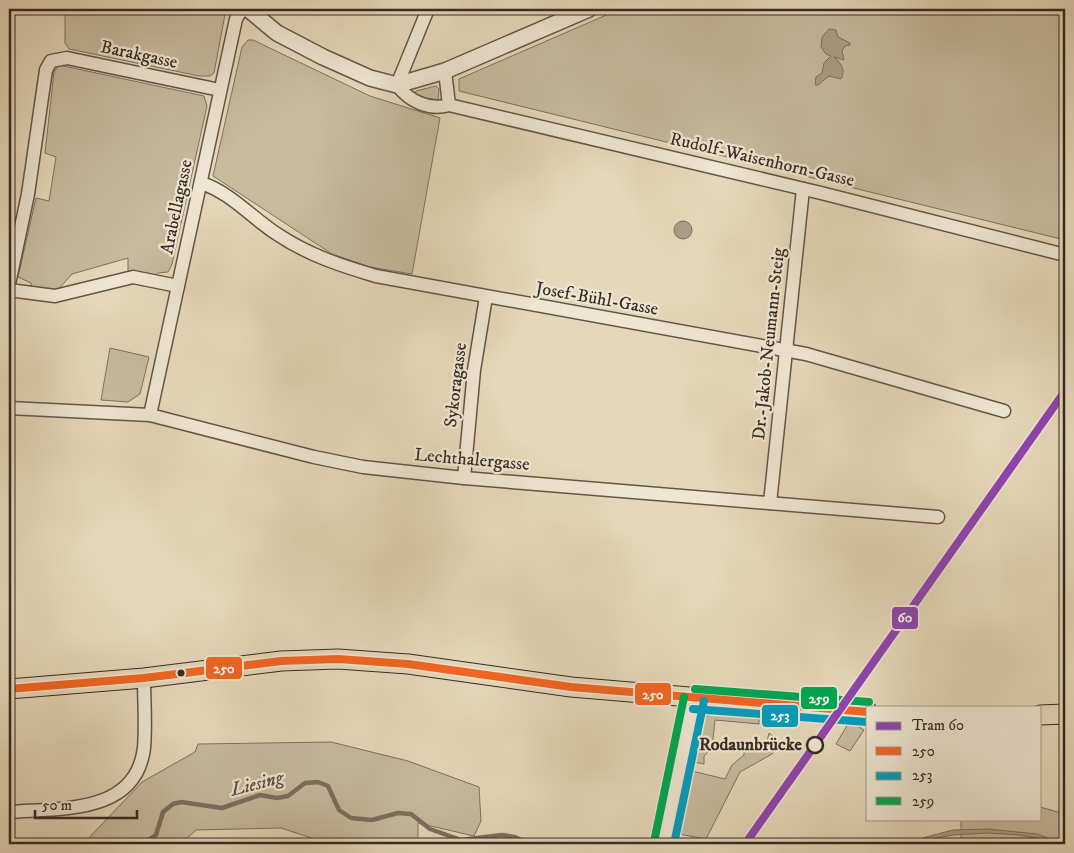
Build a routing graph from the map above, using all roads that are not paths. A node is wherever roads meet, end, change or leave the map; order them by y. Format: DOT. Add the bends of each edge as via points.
graph roads {
  1 [pos="242,9"];
  2 [pos="248,9"];
  3 [pos="428,9"];
  4 [pos="589,9"];
  5 [pos="445,71"];
  6 [pos="397,85"];
  7 [pos="220,90"];
  8 [pos="449,104"];
  9 [pos="201,183"];
  10 [pos="803,189"];
  11 [pos="1065,255"];
  12 [pos="9,284"];
  13 [pos="178,286"];
  14 [pos="9,290"];
  15 [pos="486,297"];
  16 [pos="785,351"];
  17 [pos="9,408"];
  18 [pos="1004,411"];
  19 [pos="150,415"];
  20 [pos="464,478"];
  21 [pos="770,503"];
  22 [pos="938,517"];
  23 [pos="144,678"];
  24 [pos="9,689"];
  25 [pos="694,698"];
  26 [pos="866,712"];
  27 [pos="1065,714"];
  28 [pos="1042,715"];
  29 [pos="9,812"];
  30 [pos="665,841"];
  1 -- 7 [label="street, Arabellagasse" via="236,19"];
  2 -- 6 [label="street, Rudolf-Waisenhorn-Gasse" via="277,33 323,57 370,78"];
  3 -- 6 [label="street"];
  4 -- 5 [label="street"];
  5 -- 6 [label="street"];
  5 -- 8 [label="street"];
  6 -- 8 [label="street, Rudolf-Waisenhorn-Gasse" via="410,99 438,108"];
  7 -- 9 [label="street, Arabellagasse"];
  7 -- 12 [label="street, Barakgasse" via="67,58 51,61 46,70 28,194"];
  8 -- 10 [label="street, Rudolf-Waisenhorn-Gasse"];
  9 -- 13 [label="street, Arabellagasse"];
  9 -- 15 [label="street, Josef-Bühl-Gasse" via="218,190 278,235 330,262 376,276"];
  10 -- 11 [label="street, Rudolf-Waisenhorn-Gasse"];
  10 -- 16 [label="street, Dr.-Jakob-Neumann-Steig"];
  13 -- 14 [label="street" via="138,277 55,296"];
  13 -- 19 [label="street, Arabellagasse"];
  15 -- 16 [label="street, Josef-Bühl-Gasse"];
  15 -- 20 [label="street, Sykoragasse" via="474,370"];
  16 -- 18 [label="street, Josef-Bühl-Gasse" via="806,354"];
  16 -- 21 [label="street, Dr.-Jakob-Neumann-Steig"];
  17 -- 19 [label="street, Lechthalergasse"];
  19 -- 20 [label="street, Lechthalergasse" via="347,463"];
  20 -- 21 [label="street, Lechthalergasse"];
  21 -- 22 [label="street, Lechthalergasse"];
  23 -- 24 [label="main road"];
  23 -- 25 [label="main road" via="252,664 338,658 408,664 572,687"];
  23 -- 29 [label="street" via="144,748 136,770 123,789 95,804"];
  25 -- 26 [label="main road"];
  25 -- 30 [label="street"];
  27 -- 28 [label="main road"];
}
